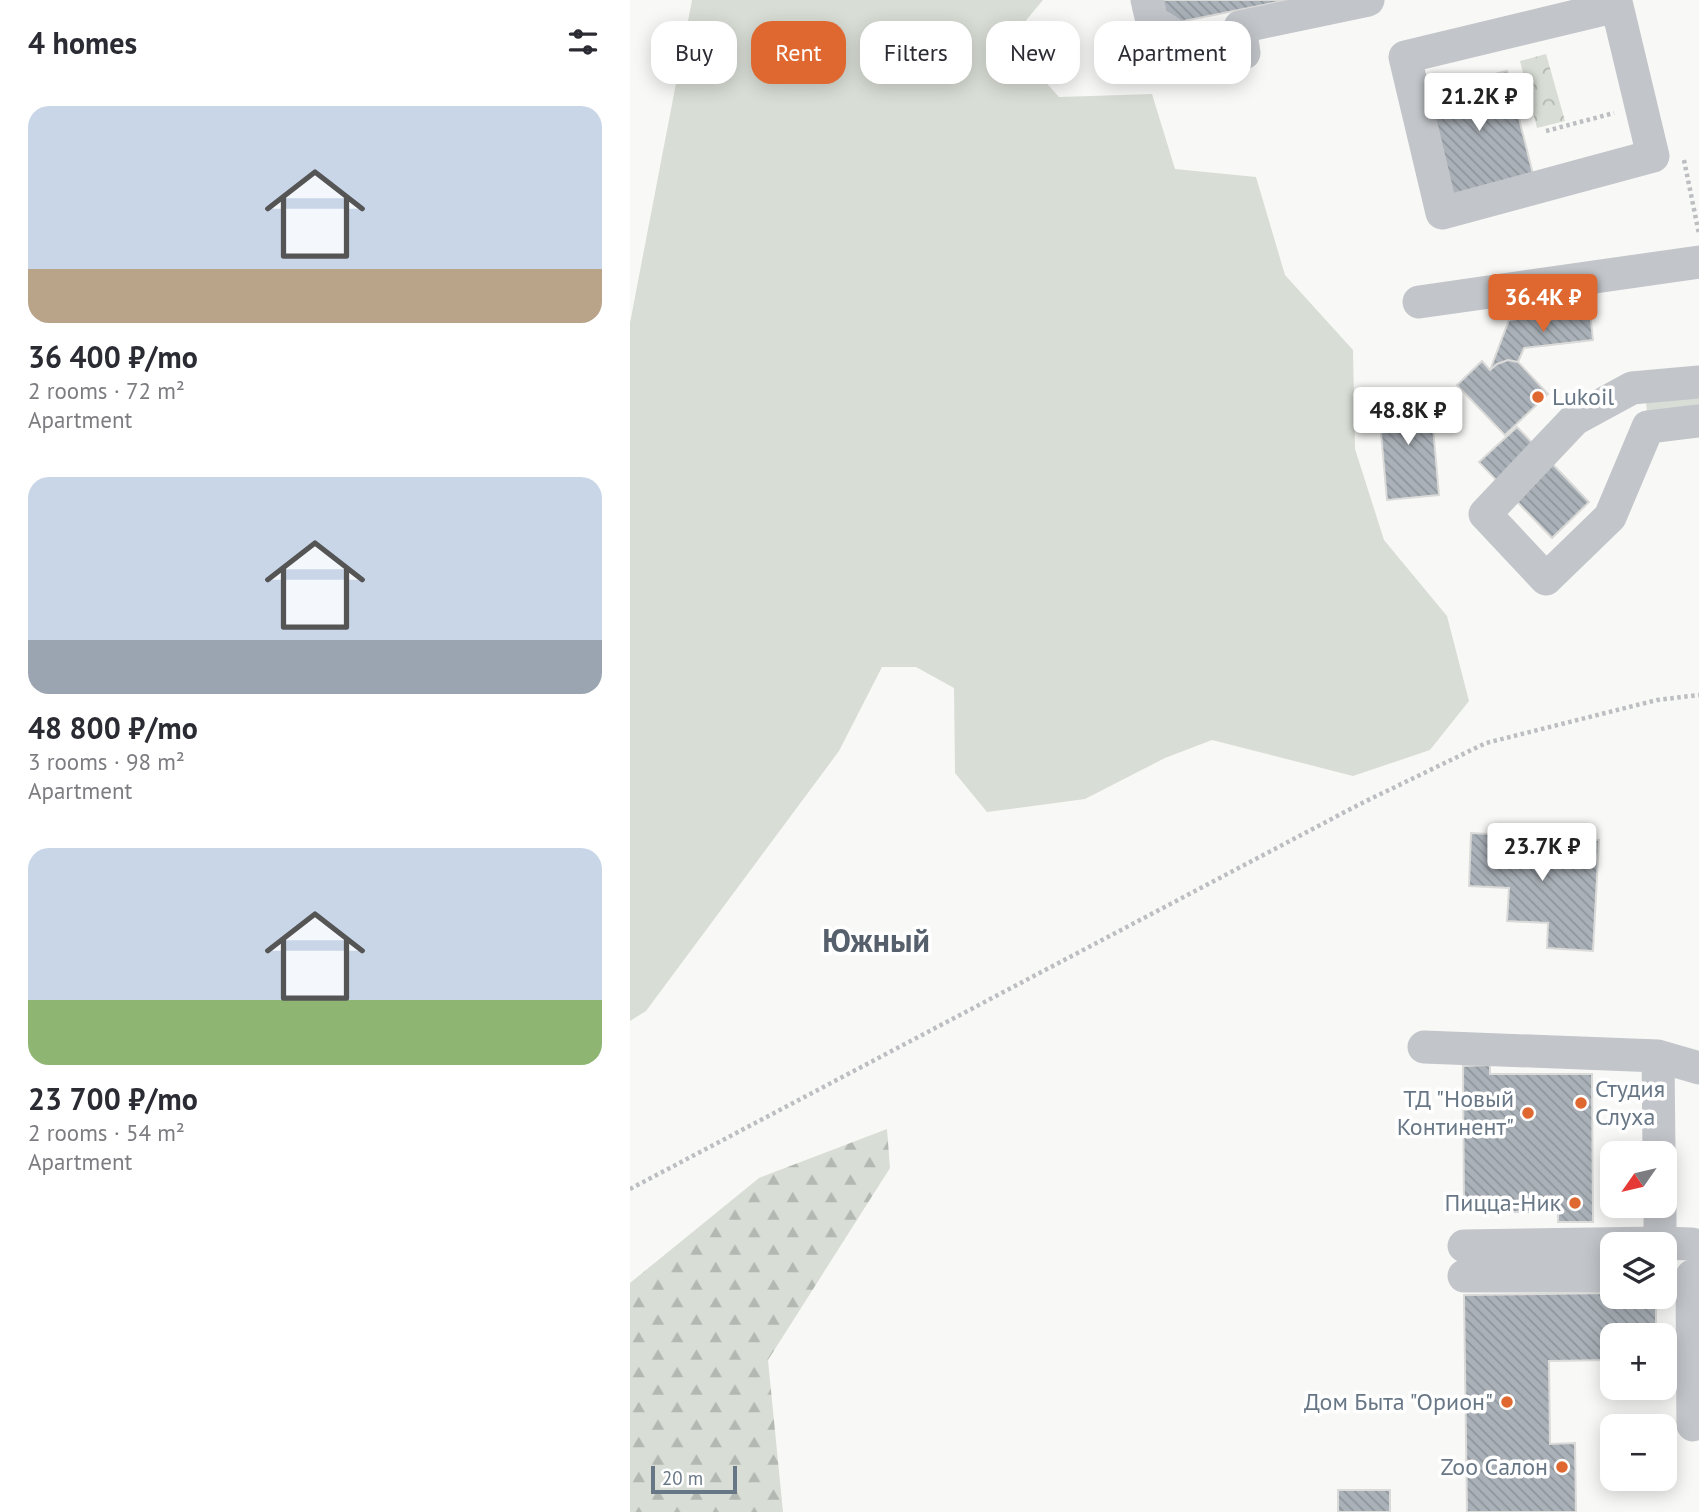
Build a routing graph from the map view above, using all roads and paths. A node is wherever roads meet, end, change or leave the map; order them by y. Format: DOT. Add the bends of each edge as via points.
graph roads {
  1 [pos="1147,0"];
  2 [pos="1368,0"];
  3 [pos="1630,3"];
  4 [pos="1699,262"];
  5 [pos="1419,302"];
  6 [pos="1699,382"];
  7 [pos="1699,421"];
  8 [pos="1699,695"];
  9 [pos="1424,1047"];
  10 [pos="1658,1056"];
  11 [pos="1699,1068"];
  12 [pos="1659,1141"];
  13 [pos="630,1189"];
  14 [pos="1677,1244"];
  15 [pos="1600,1249"];
  16 [pos="1689,1268"];
  17 [pos="1600,1275"];
  18 [pos="1693,1425"];
  1 -- 2 [label="lane" via="1152,21 1174,35 1244,53 1240,27"];
  3 -- 3 [label="lane" via="1653,156 1442,213 1405,57"];
  4 -- 5 [label="lane"];
  6 -- 7 [label="lane" via="1632,388 1575,419 1485,514 1546,579 1610,517 1648,427"];
  8 -- 13 [label="path" via="1657,700 1486,743 1347,810"];
  9 -- 10 [label="lane"];
  10 -- 11 [label="lane"];
  10 -- 12 [label="lane"];
  14 -- 16 [label="lane" via="1692,1244"];
  15 -- 17 [label="lane" via="1464,1261"];
  16 -- 18 [label="lane"];
}
